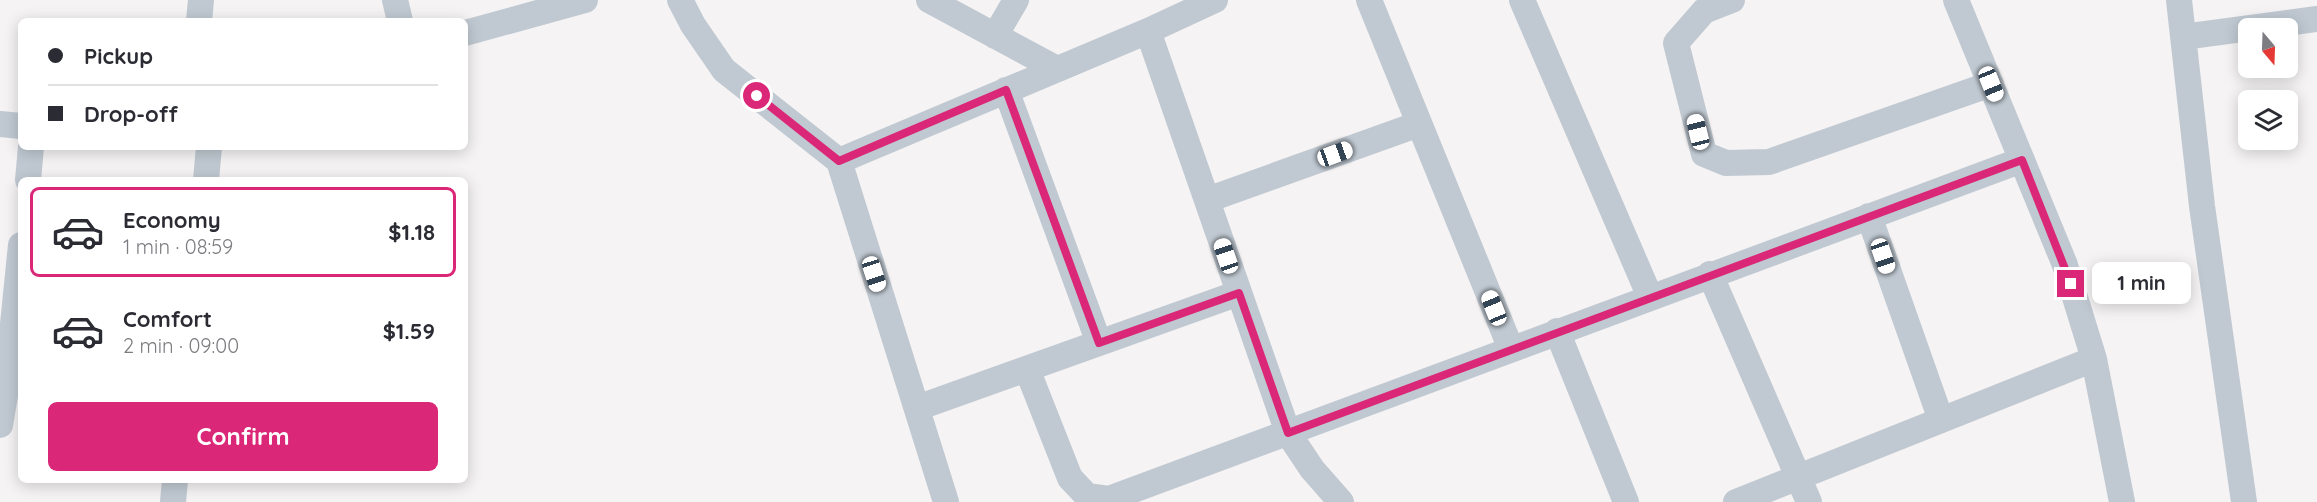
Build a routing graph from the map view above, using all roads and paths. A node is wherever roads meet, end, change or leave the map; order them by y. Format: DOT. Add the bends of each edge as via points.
graph roads {
  1 [pos="201,0"];
  2 [pos="395,0"];
  3 [pos="585,0"];
  4 [pos="680,0"];
  5 [pos="929,0"];
  6 [pos="1016,0"];
  7 [pos="1215,0"];
  8 [pos="1369,0"];
  9 [pos="1522,0"];
  10 [pos="1731,0"];
  11 [pos="1956,0"];
  12 [pos="2179,0"];
  13 [pos="199,18"];
  14 [pos="399,18"];
  15 [pos="2317,18"];
  16 [pos="1148,31"];
  17 [pos="468,32"];
  18 [pos="995,36"];
  19 [pos="2183,37"];
  20 [pos="1057,69"];
  21 [pos="1991,84"];
  22 [pos="1006,90"];
  23 [pos="0,124"];
  24 [pos="1419,124"];
  25 [pos="18,126"];
  26 [pos="31,150"];
  27 [pos="209,150"];
  28 [pos="2022,160"];
  29 [pos="839,161"];
  30 [pos="28,177"];
  31 [pos="206,177"];
  32 [pos="1207,200"];
  33 [pos="1869,216"];
  34 [pos="18,260"];
  35 [pos="1710,274"];
  36 [pos="1239,293"];
  37 [pos="1650,297"];
  38 [pos="7,315"];
  39 [pos="1557,332"];
  40 [pos="1099,343"];
  41 [pos="1511,349"];
  42 [pos="2094,359"];
  43 [pos="1027,369"];
  44 [pos="917,408"];
  45 [pos="1941,420"];
  46 [pos="0,425"];
  47 [pos="1288,433"];
  48 [pos="1798,477"];
  49 [pos="176,483"];
  50 [pos="173,502"];
  51 [pos="946,502"];
  52 [pos="1341,502"];
  53 [pos="1626,502"];
  54 [pos="1736,502"];
  55 [pos="1809,502"];
  56 [pos="2122,502"];
  57 [pos="2244,502"];
  1 -- 13 [label="street"];
  2 -- 14 [label="street"];
  3 -- 17 [label="street"];
  4 -- 29 [label="street" via="724,70"];
  5 -- 18 [label="street"];
  6 -- 18 [label="street"];
  7 -- 16 [label="street"];
  8 -- 24 [label="street"];
  9 -- 37 [label="street"];
  10 -- 21 [label="street" via="1704,11 1676,43 1704,154 1726,163 1769,162"];
  11 -- 21 [label="street"];
  12 -- 19 [label="street"];
  15 -- 19 [label="street"];
  16 -- 20 [label="street"];
  16 -- 32 [label="street"];
  18 -- 20 [label="street"];
  19 -- 57 [label="street" via="2202,206"];
  20 -- 22 [label="street"];
  21 -- 28 [label="street"];
  22 -- 29 [label="street"];
  22 -- 40 [label="street"];
  23 -- 25 [label="street"];
  24 -- 32 [label="street"];
  24 -- 41 [label="street"];
  26 -- 30 [label="street"];
  27 -- 31 [label="street"];
  28 -- 33 [label="street"];
  28 -- 42 [label="street" via="2065,265"];
  29 -- 44 [label="street"];
  32 -- 36 [label="street"];
  33 -- 35 [label="street"];
  33 -- 45 [label="street"];
  34 -- 38 [label="street"];
  35 -- 37 [label="street"];
  35 -- 48 [label="street"];
  36 -- 40 [label="street"];
  36 -- 47 [label="street"];
  37 -- 39 [label="street"];
  38 -- 46 [label="street"];
  39 -- 41 [label="street"];
  39 -- 53 [label="street"];
  40 -- 43 [label="street"];
  41 -- 47 [label="street"];
  42 -- 45 [label="street"];
  42 -- 56 [label="street"];
  43 -- 44 [label="street"];
  43 -- 47 [label="street" via="1070,478 1087,495 1109,499 1129,494"];
  44 -- 51 [label="street"];
  45 -- 48 [label="street"];
  47 -- 52 [label="street"];
  48 -- 54 [label="street"];
  48 -- 55 [label="street"];
  49 -- 50 [label="street"];
}
